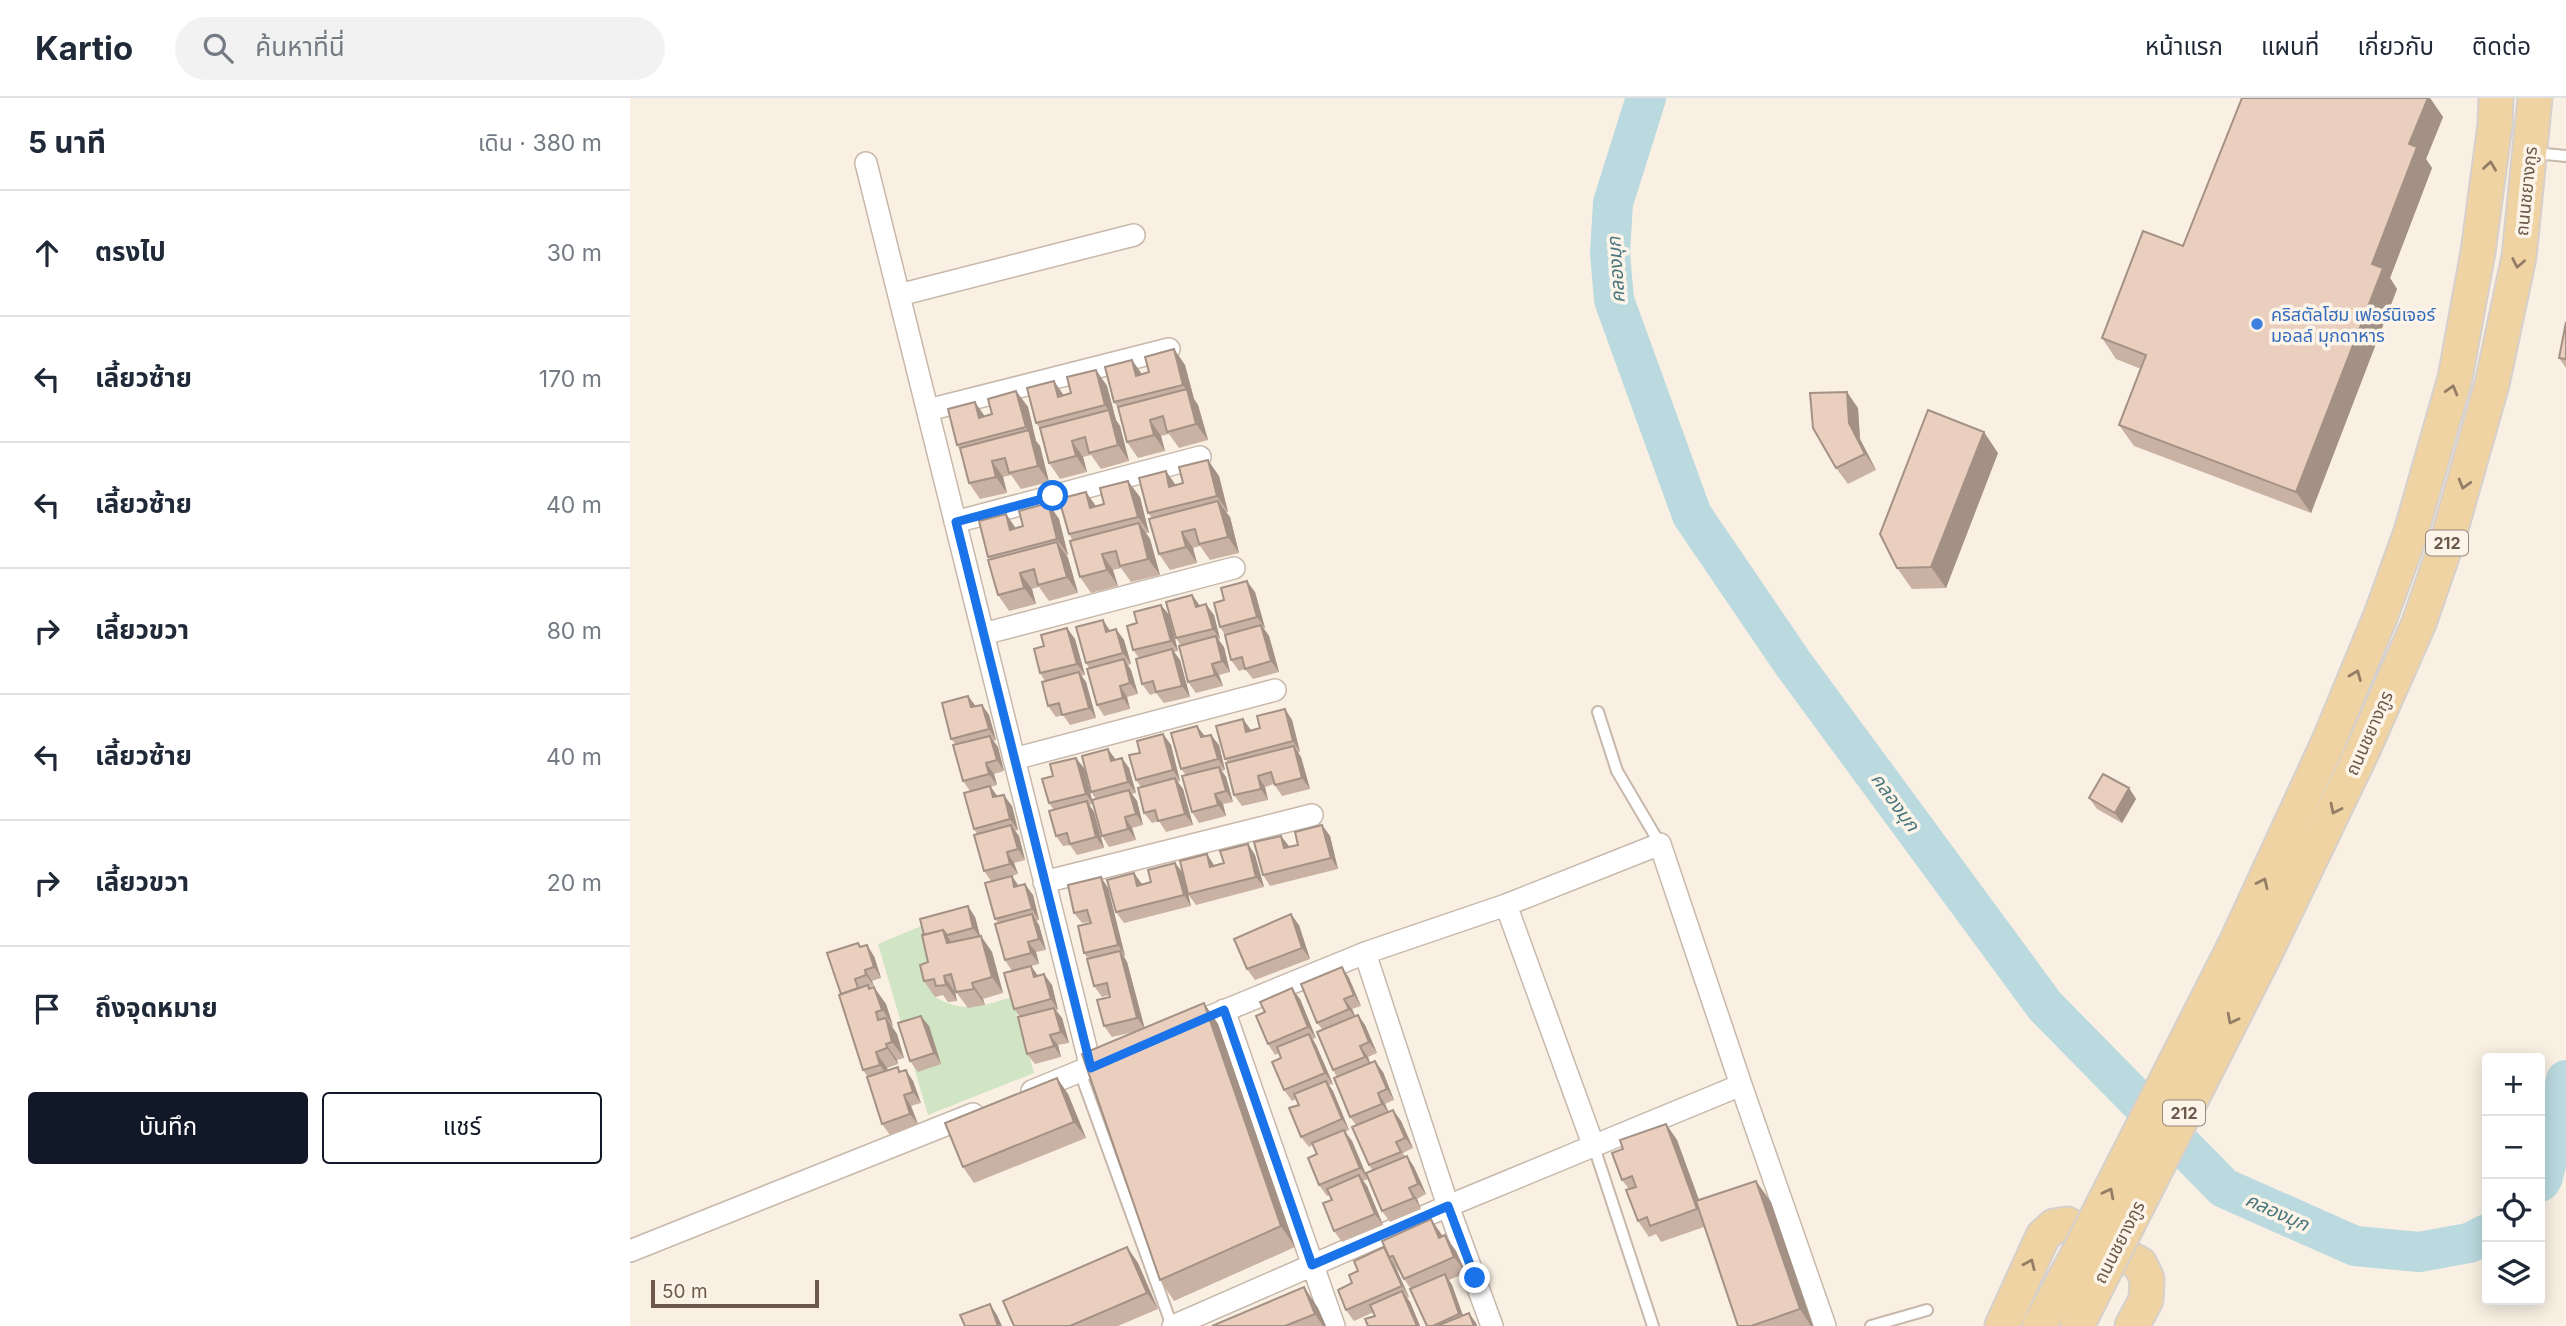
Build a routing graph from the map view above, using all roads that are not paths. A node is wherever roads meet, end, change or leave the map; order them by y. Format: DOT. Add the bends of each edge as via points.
graph roads {
  1 [pos="2496,98"];
  2 [pos="2535,98"];
  3 [pos="2530,153"];
  4 [pos="2566,156"];
  5 [pos="866,163"];
  6 [pos="1134,235"];
  7 [pos="899,295"];
  8 [pos="1168,349"];
  9 [pos="928,410"];
  10 [pos="1200,457"];
  11 [pos="956,522"];
  12 [pos="1234,568"];
  13 [pos="983,634"];
  14 [pos="1275,690"];
  15 [pos="1598,712"];
  16 [pos="1014,759"];
  17 [pos="1312,815"];
  18 [pos="1660,844"];
  19 [pos="1044,882"];
  20 [pos="1506,905"];
  21 [pos="2249,951"];
  22 [pos="1365,953"];
  23 [pos="1224,1010"];
  24 [pos="1163,1036"];
  25 [pos="1127,1052"];
  26 [pos="1085,1070"];
  27 [pos="1741,1085"];
  28 [pos="1016,1097"];
  29 [pos="990,1108"];
  30 [pos="1594,1147"];
  31 [pos="1448,1206"];
  32 [pos="630,1251"];
  33 [pos="2092,1261"];
  34 [pos="1312,1265"];
  35 [pos="1927,1310"];
  36 [pos="1172,1326"];
  37 [pos="1334,1326"];
  38 [pos="1492,1326"];
  39 [pos="1653,1326"];
  40 [pos="1825,1326"];
  41 [pos="1871,1326"];
  42 [pos="2002,1326"];
  43 [pos="2039,1326"];
  44 [pos="2077,1326"];
  45 [pos="2132,1326"];
  21 -- 1 [label="main road, ถนนชยางกูร / 212, one-way" via="2411,532 2455,378 2478,252"];
  2 -- 3 [label="main road, ถนนชยางกูร / 212"];
  3 -- 4 [label="lane"];
  3 -- 21 [label="main road, ถนนชยางกูร / 212, one-way" via="2519,257 2495,371 2448,539 2419,623 2367,740"];
  5 -- 7 [label="street"];
  6 -- 7 [label="street"];
  7 -- 9 [label="street"];
  8 -- 9 [label="street"];
  9 -- 11 [label="street"];
  10 -- 11 [label="street"];
  11 -- 13 [label="street"];
  12 -- 13 [label="street"];
  13 -- 16 [label="street"];
  14 -- 16 [label="street"];
  15 -- 18 [label="lane" via="1617,771"];
  16 -- 19 [label="street"];
  17 -- 19 [label="street"];
  18 -- 20 [label="street"];
  18 -- 27 [label="street"];
  19 -- 26 [label="street"];
  20 -- 22 [label="street"];
  20 -- 30 [label="street"];
  21 -- 33 [label="main road, ถนนชยางกูร / 212, bridge"];
  22 -- 23 [label="street"];
  22 -- 31 [label="street"];
  23 -- 24 [label="street"];
  23 -- 34 [label="street"];
  25 -- 26 [label="street"];
  26 -- 28 [label="street"];
  26 -- 36 [label="lane"];
  27 -- 30 [label="street"];
  27 -- 40 [label="street"];
  29 -- 32 [label="street"];
  30 -- 31 [label="street"];
  30 -- 39 [label="lane"];
  31 -- 34 [label="street"];
  31 -- 38 [label="street"];
  33 -- 43 [label="main road, ถนนชยางกูร / 212"];
  33 -- 44 [label="main road, ถนนชยางกูร / 212"];
  34 -- 36 [label="street"];
  34 -- 37 [label="street"];
  35 -- 41 [label="lane"];
  42 -- 45 [label="main road, one-way" via="2043,1236 2054,1226 2067,1224 2140,1264 2147,1279 2146,1300"];
}
